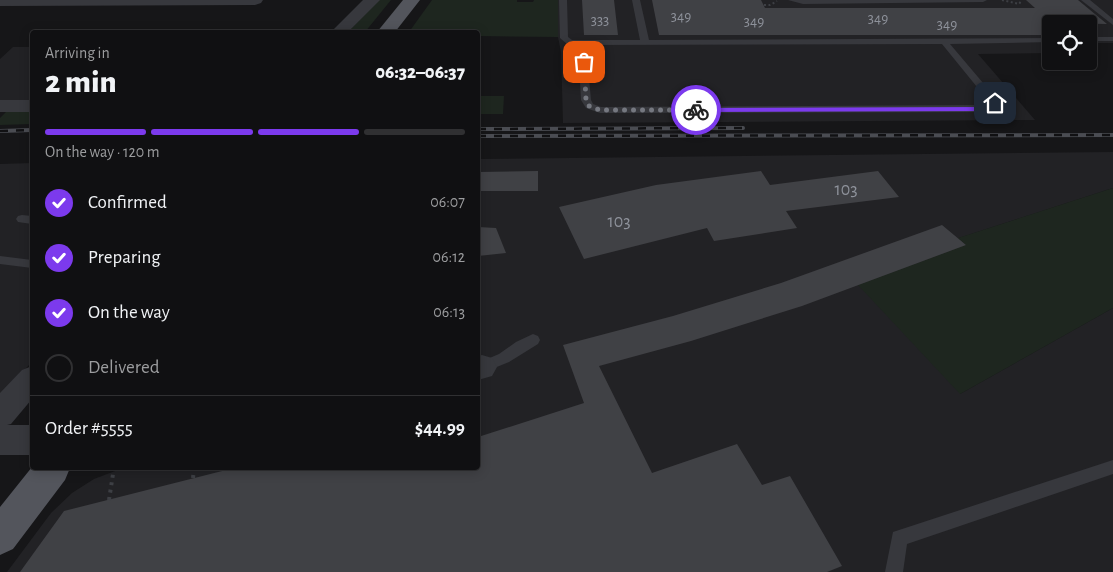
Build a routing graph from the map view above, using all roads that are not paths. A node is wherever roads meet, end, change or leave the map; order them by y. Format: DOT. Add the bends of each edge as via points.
graph roads {
  1 [pos="255,0"];
  2 [pos="367,0"];
  3 [pos="412,0"];
  4 [pos="563,0"];
  5 [pos="636,0"];
  6 [pos="792,0"];
  7 [pos="983,0"];
  8 [pos="1085,0"];
  9 [pos="0,1"];
  10 [pos="1113,23"];
  11 [pos="341,30"];
  12 [pos="388,30"];
  13 [pos="1097,39"];
  14 [pos="1113,39"];
  15 [pos="1042,40"];
  16 [pos="645,42"];
  17 [pos="944,42"];
  18 [pos="582,43"];
  19 [pos="0,106"];
  20 [pos="30,106"];
  21 [pos="0,260"];
  22 [pos="30,264"];
  23 [pos="533,340"];
  24 [pos="480,368"];
  25 [pos="30,381"];
  26 [pos="0,414"];
  27 [pos="0,440"];
  28 [pos="30,440"];
  29 [pos="1113,467"];
  30 [pos="51,470"];
  31 [pos="0,536"];
  32 [pos="894,572"];
  1 -- 9 [label="street"];
  2 -- 11 [label="street"];
  3 -- 12 [label="main road"];
  4 -- 18 [label="lane" via="564,38"];
  5 -- 16 [label="lane"];
  6 -- 7 [label="lane"];
  8 -- 10 [label="lane"];
  13 -- 14 [label="lane"];
  15 -- 17 [label="lane"];
  16 -- 17 [label="lane"];
  16 -- 18 [label="lane"];
  17 -- 18 [label="lane" via="995,103 994,107 600,110 589,106 586,100"];
  19 -- 20 [label="street"];
  21 -- 22 [label="lane"];
  23 -- 24 [label="lane"];
  25 -- 26 [label="street"];
  27 -- 28 [label="street"];
  29 -- 32 [label="lane" via="900,538"];
  30 -- 31 [label="main road"];
}
